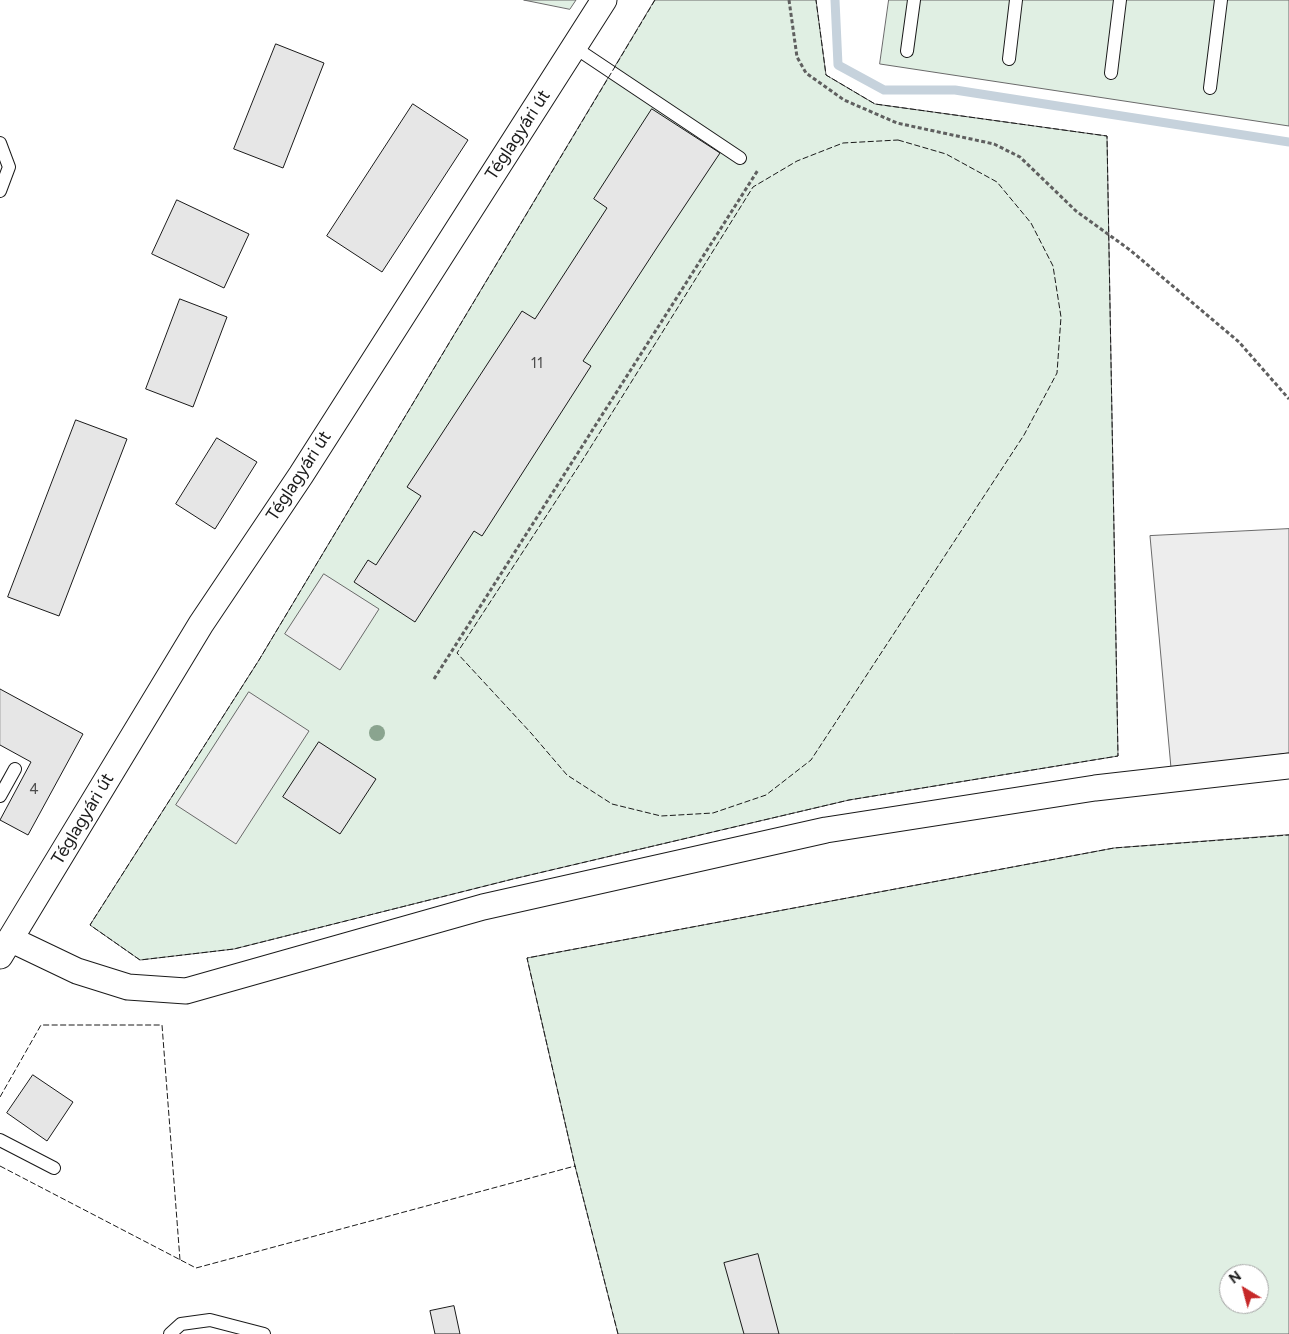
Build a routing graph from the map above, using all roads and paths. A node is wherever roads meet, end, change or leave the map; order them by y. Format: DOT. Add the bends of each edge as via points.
graph roads {
  1 [pos="604,0"];
  2 [pos="789,0"];
  3 [pos="914,0"];
  4 [pos="1016,0"];
  5 [pos="1120,0"];
  6 [pos="1220,0"];
  7 [pos="574,47"];
  8 [pos="907,51"];
  9 [pos="1009,59"];
  10 [pos="1111,73"];
  11 [pos="1210,88"];
  12 [pos="0,143"];
  13 [pos="740,158"];
  14 [pos="0,191"];
  15 [pos="1289,399"];
  16 [pos="434,679"];
  17 [pos="1289,766"];
  18 [pos="14,769"];
  19 [pos="0,796"];
  20 [pos="5,947"];
  21 [pos="0,1140"];
  22 [pos="54,1168"];
  23 [pos="170,1334"];
  24 [pos="264,1334"];
  1 -- 7 [label="street, Téglagyári út"];
  2 -- 15 [label="path" via="797,57 806,73 844,100 896,123 994,144 1020,157 1076,211 1130,250 1238,342"];
  3 -- 8 [label="lane"];
  4 -- 9 [label="lane"];
  5 -- 10 [label="lane"];
  6 -- 11 [label="lane"];
  7 -- 13 [label="lane"];
  7 -- 20 [label="street, Téglagyári út" via="301,474 201,624"];
  12 -- 14 [label="lane" via="9,167"];
  13 -- 16 [label="path" via="758,170"];
  17 -- 20 [label="street" via="1094,788 826,830 483,907 186,991 128,987"];
  18 -- 19 [label="lane"];
  21 -- 22 [label="lane"];
  23 -- 24 [label="lane" via="181,1324 210,1320"];
}
